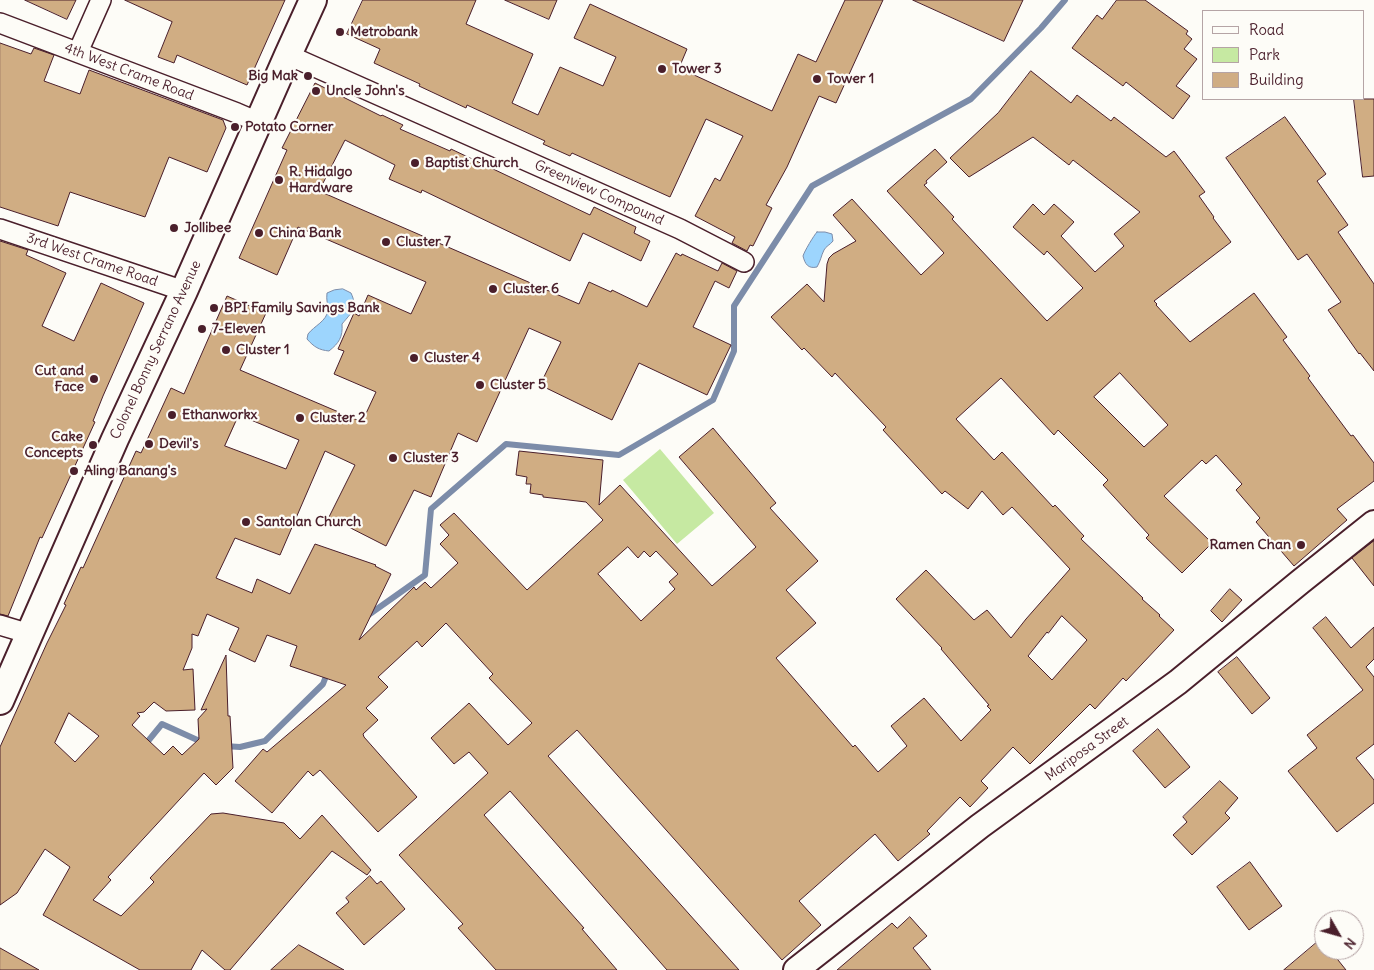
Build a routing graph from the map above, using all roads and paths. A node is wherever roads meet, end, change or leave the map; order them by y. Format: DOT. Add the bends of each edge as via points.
graph roads {
  1 [pos="101,0"];
  2 [pos="314,0"];
  3 [pos="0,23"];
  4 [pos="78,52"];
  5 [pos="288,55"];
  6 [pos="258,122"];
  7 [pos="0,229"];
  8 [pos="744,262"];
  9 [pos="184,291"];
  10 [pos="1374,523"];
  11 [pos="0,625"];
  12 [pos="30,634"];
  13 [pos="0,701"];
  14 [pos="796,970"];
  1 -- 4 [label="street"];
  2 -- 5 [label="main road, Colonel Bonny Serrano Avenue"];
  3 -- 4 [label="street, 4th West Crame Road"];
  4 -- 6 [label="street, 4th West Crame Road"];
  5 -- 6 [label="main road, Colonel Bonny Serrano Avenue"];
  5 -- 8 [label="street, Greenview Compound" via="680,229"];
  6 -- 9 [label="main road, Colonel Bonny Serrano Avenue"];
  7 -- 9 [label="street, 3rd West Crame Road"];
  9 -- 12 [label="main road, Colonel Bonny Serrano Avenue"];
  10 -- 14 [label="street, Mariposa Street" via="1178,682 980,826"];
  11 -- 12 [label="street"];
  12 -- 13 [label="main road, Colonel Bonny Serrano Avenue"];
}
